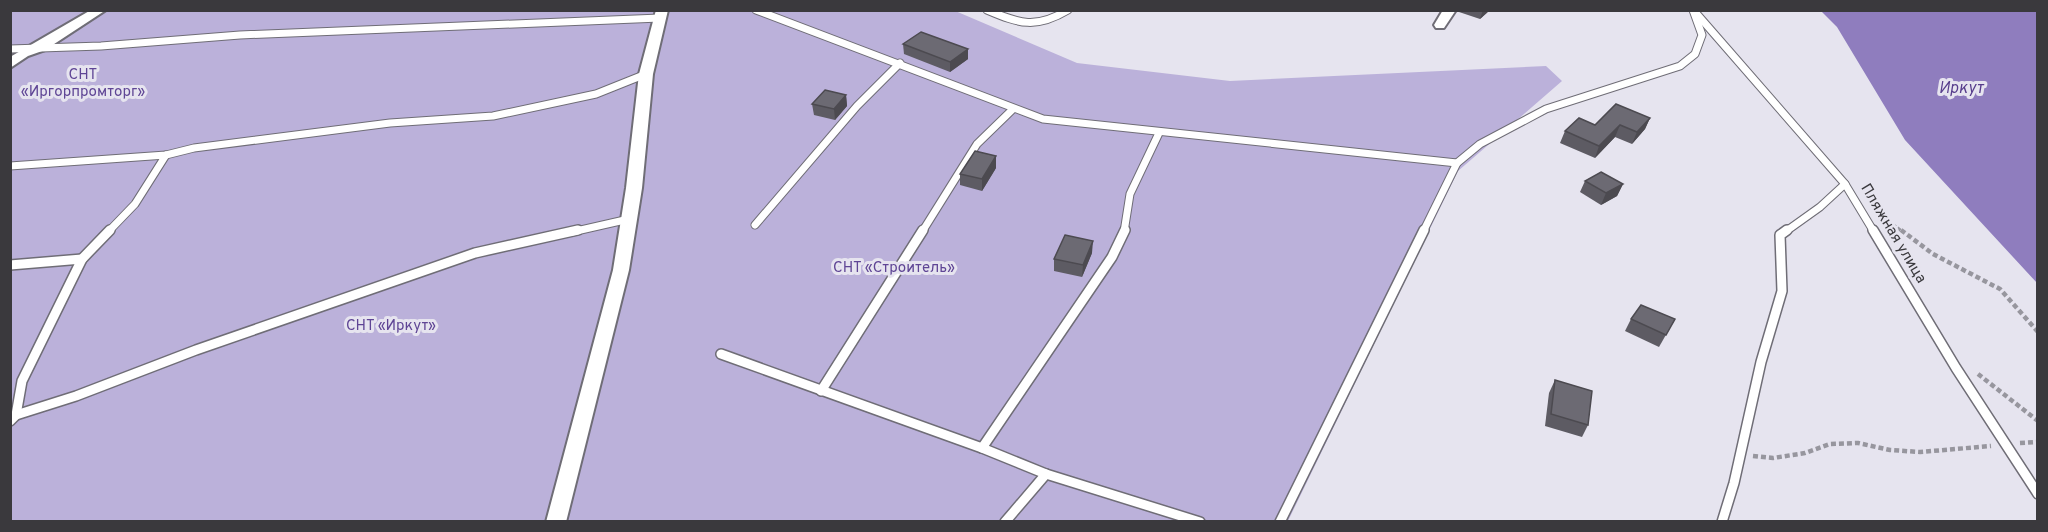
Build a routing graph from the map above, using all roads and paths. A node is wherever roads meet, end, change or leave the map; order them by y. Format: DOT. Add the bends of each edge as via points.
graph roads {
  1 [pos="100,10"];
  2 [pos="756,10"];
  3 [pos="987,10"];
  4 [pos="1068,10"];
  5 [pos="1450,10"];
  6 [pos="1694,10"];
  7 [pos="661,14"];
  8 [pos="1440,25"];
  9 [pos="40,47"];
  10 [pos="10,49"];
  11 [pos="900,63"];
  12 [pos="10,64"];
  13 [pos="646,74"];
  14 [pos="1013,109"];
  15 [pos="1159,133"];
  16 [pos="166,155"];
  17 [pos="1457,163"];
  18 [pos="10,166"];
  19 [pos="1845,184"];
  20 [pos="1875,211"];
  21 [pos="629,219"];
  22 [pos="755,225"];
  23 [pos="82,259"];
  24 [pos="10,265"];
  25 [pos="2037,332"];
  26 [pos="721,354"];
  27 [pos="1973,370"];
  28 [pos="22,381"];
  29 [pos="10,383"];
  30 [pos="821,391"];
  31 [pos="13,418"];
  32 [pos="2037,421"];
  33 [pos="2006,443"];
  34 [pos="982,448"];
  35 [pos="1740,455"];
  36 [pos="1046,474"];
  37 [pos="2037,494"];
  38 [pos="556,522"];
  39 [pos="1005,522"];
  40 [pos="1200,522"];
  41 [pos="1280,522"];
  42 [pos="1722,522"];
  1 -- 9 [label="street"];
  2 -- 11 [label="lane"];
  3 -- 4 [label="lane" via="1019,24 1051,22"];
  5 -- 8 [label="street"];
  6 -- 17 [label="lane" via="1702,35 1695,54 1680,66 1546,109 1480,144"];
  6 -- 19 [label="lane, Пляжная улица"];
  7 -- 9 [label="lane"];
  7 -- 13 [label="street"];
  9 -- 10 [label="lane"];
  9 -- 12 [label="street" via="23,53"];
  11 -- 14 [label="lane"];
  11 -- 22 [label="lane" via="857,106"];
  13 -- 16 [label="lane" via="596,94 493,116 390,123"];
  13 -- 21 [label="street"];
  14 -- 15 [label="lane" via="1043,119"];
  14 -- 30 [label="lane" via="977,144"];
  15 -- 17 [label="lane"];
  15 -- 34 [label="lane" via="1130,194 1126,227 1113,256"];
  16 -- 18 [label="lane"];
  16 -- 23 [label="lane" via="135,204"];
  17 -- 41 [label="lane"];
  19 -- 33 [label="lane, Пляжная улица"];
  19 -- 35 [label="lane" via="1821,207 1780,235 1782,291"];
  20 -- 25 [label="path" via="1933,254 2000,289"];
  21 -- 31 [label="lane" via="475,253"];
  21 -- 38 [label="street" via="621,270"];
  23 -- 24 [label="lane"];
  23 -- 28 [label="lane"];
  26 -- 30 [label="lane"];
  27 -- 32 [label="path"];
  28 -- 29 [label="lane"];
  28 -- 31 [label="lane"];
  30 -- 34 [label="lane"];
  33 -- 35 [label="path" via="1920,452 1858,443 1830,444 1773,458"];
  33 -- 37 [label="lane, Пляжная улица"];
  34 -- 36 [label="lane"];
  35 -- 42 [label="lane"];
  36 -- 39 [label="lane"];
  36 -- 40 [label="lane"];
}
